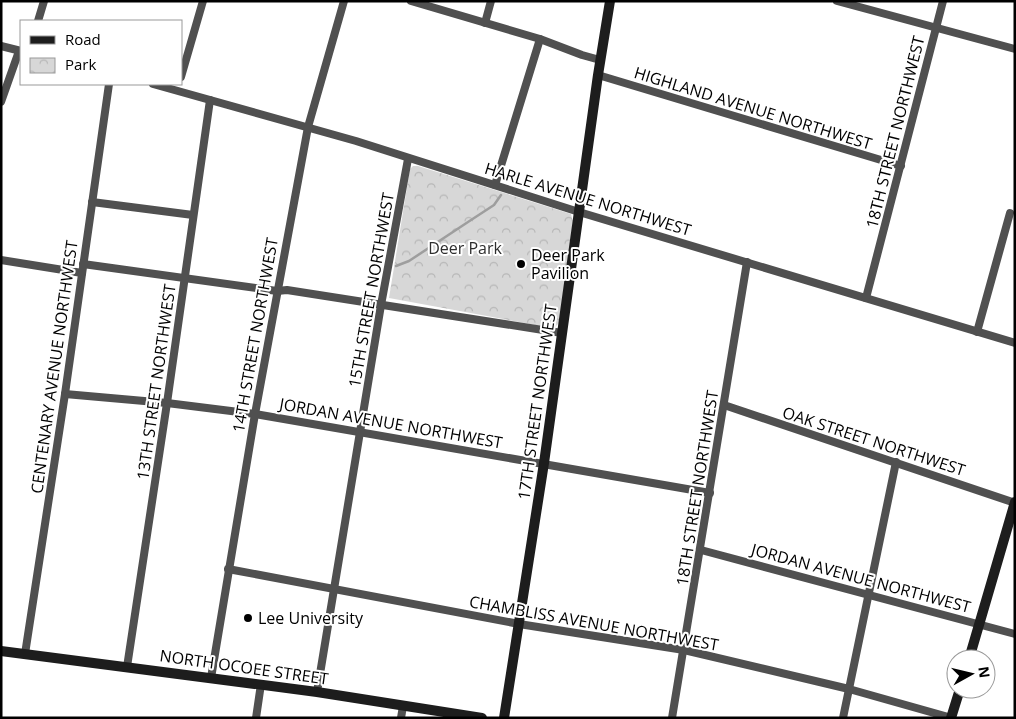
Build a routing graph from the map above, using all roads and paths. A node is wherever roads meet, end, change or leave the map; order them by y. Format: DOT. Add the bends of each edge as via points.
graph roads {
  1 [pos="44,1"];
  2 [pos="203,1"];
  3 [pos="344,1"];
  4 [pos="411,1"];
  5 [pos="491,1"];
  6 [pos="610,1"];
  7 [pos="837,1"];
  8 [pos="943,1"];
  9 [pos="38,20"];
  10 [pos="485,22"];
  11 [pos="936,29"];
  12 [pos="540,39"];
  13 [pos="1,46"];
  14 [pos="1015,50"];
  15 [pos="20,51"];
  16 [pos="600,60"];
  17 [pos="182,74"];
  18 [pos="598,76"];
  19 [pos="108,85"];
  20 [pos="161,85"];
  21 [pos="178,87"];
  22 [pos="210,100"];
  23 [pos="1,102"];
  24 [pos="308,127"];
  25 [pos="408,159"];
  26 [pos="901,166"];
  27 [pos="495,185"];
  28 [pos="92,202"];
  29 [pos="579,212"];
  30 [pos="1010,213"];
  31 [pos="193,215"];
  32 [pos="1,260"];
  33 [pos="747,262"];
  34 [pos="83,264"];
  35 [pos="82,273"];
  36 [pos="184,278"];
  37 [pos="277,291"];
  38 [pos="866,298"];
  39 [pos="381,305"];
  40 [pos="977,332"];
  41 [pos="562,333"];
  42 [pos="1015,343"];
  43 [pos="65,394"];
  44 [pos="167,403"];
  45 [pos="724,405"];
  46 [pos="255,414"];
  47 [pos="360,431"];
  48 [pos="896,462"];
  49 [pos="544,463"];
  50 [pos="710,492"];
  51 [pos="1015,503"];
  52 [pos="701,550"];
  53 [pos="228,569"];
  54 [pos="334,589"];
  55 [pos="868,594"];
  56 [pos="519,624"];
  57 [pos="979,624"];
  58 [pos="1015,634"];
  59 [pos="972,649"];
  60 [pos="684,650"];
  61 [pos="1,651"];
  62 [pos="25,654"];
  63 [pos="127,667"];
  64 [pos="211,678"];
  65 [pos="261,684"];
  66 [pos="849,690"];
  67 [pos="317,692"];
  68 [pos="957,699"];
  69 [pos="403,706"];
  70 [pos="256,718"];
  71 [pos="401,718"];
  72 [pos="482,718"];
  73 [pos="504,718"];
  74 [pos="672,718"];
  75 [pos="843,718"];
  76 [pos="952,718"];
  1 -- 9 [label="street"];
  2 -- 17 [label="street"];
  3 -- 24 [label="street, 14TH STREET NORTHWEST"];
  4 -- 10 [label="street"];
  5 -- 10 [label="street"];
  6 -- 16 [label="street, 17TH STREET NORTHWEST"];
  7 -- 11 [label="street"];
  8 -- 11 [label="street, 18TH STREET NORTHWEST"];
  10 -- 12 [label="street"];
  11 -- 14 [label="street"];
  11 -- 26 [label="street, 18TH STREET NORTHWEST"];
  12 -- 16 [label="street"];
  12 -- 27 [label="street"];
  13 -- 15 [label="street"];
  15 -- 23 [label="street"];
  16 -- 18 [label="street, 17TH STREET NORTHWEST"];
  18 -- 26 [label="street, HIGHLAND AVENUE NORTHWEST"];
  18 -- 29 [label="street, 17TH STREET NORTHWEST"];
  19 -- 28 [label="street, CENTENARY AVENUE NORTHWEST"];
  20 -- 21 [label="street, HARLE AVENUE NORTHWEST"];
  21 -- 22 [label="street, HARLE AVENUE NORTHWEST"];
  22 -- 24 [label="street, HARLE AVENUE NORTHWEST"];
  22 -- 31 [label="street, 13TH STREET NORTHWEST"];
  24 -- 25 [label="street, HARLE AVENUE NORTHWEST"];
  24 -- 37 [label="street, 14TH STREET NORTHWEST"];
  25 -- 27 [label="street, HARLE AVENUE NORTHWEST"];
  25 -- 39 [label="street, 15TH STREET NORTHWEST"];
  26 -- 38 [label="street, 18TH STREET NORTHWEST"];
  27 -- 29 [label="street, HARLE AVENUE NORTHWEST"];
  28 -- 31 [label="street"];
  28 -- 34 [label="street, CENTENARY AVENUE NORTHWEST"];
  29 -- 33 [label="street, HARLE AVENUE NORTHWEST"];
  29 -- 41 [label="street, 17TH STREET NORTHWEST"];
  30 -- 40 [label="street"];
  31 -- 36 [label="street, 13TH STREET NORTHWEST"];
  32 -- 35 [label="street"];
  33 -- 38 [label="street, HARLE AVENUE NORTHWEST"];
  33 -- 45 [label="street, 18TH STREET NORTHWEST"];
  34 -- 35 [label="street, CENTENARY AVENUE NORTHWEST"];
  34 -- 36 [label="street"];
  35 -- 43 [label="street, CENTENARY AVENUE NORTHWEST"];
  36 -- 37 [label="street"];
  36 -- 44 [label="street, 13TH STREET NORTHWEST"];
  37 -- 39 [label="street"];
  37 -- 46 [label="street, 14TH STREET NORTHWEST"];
  38 -- 40 [label="street, HARLE AVENUE NORTHWEST"];
  39 -- 41 [label="street"];
  39 -- 47 [label="street, 15TH STREET NORTHWEST"];
  40 -- 42 [label="street, HARLE AVENUE NORTHWEST"];
  41 -- 49 [label="street, 17TH STREET NORTHWEST"];
  43 -- 44 [label="street, JORDAN AVENUE NORTHWEST"];
  43 -- 62 [label="street, CENTENARY AVENUE NORTHWEST"];
  44 -- 46 [label="street, JORDAN AVENUE NORTHWEST"];
  44 -- 63 [label="street, 13TH STREET NORTHWEST"];
  45 -- 48 [label="street, OAK STREET NORTHWEST"];
  45 -- 50 [label="street, 18TH STREET NORTHWEST"];
  46 -- 47 [label="street, JORDAN AVENUE NORTHWEST"];
  46 -- 53 [label="street, 14TH STREET NORTHWEST"];
  47 -- 49 [label="street, JORDAN AVENUE NORTHWEST"];
  47 -- 54 [label="street, 15TH STREET NORTHWEST"];
  48 -- 51 [label="street, OAK STREET NORTHWEST"];
  48 -- 55 [label="street"];
  49 -- 50 [label="street, JORDAN AVENUE NORTHWEST"];
  49 -- 56 [label="street, 17TH STREET NORTHWEST"];
  50 -- 52 [label="street, 18TH STREET NORTHWEST"];
  51 -- 57 [label="street"];
  52 -- 55 [label="street, JORDAN AVENUE NORTHWEST"];
  52 -- 60 [label="street, 18TH STREET NORTHWEST"];
  53 -- 54 [label="street, CHAMBLISS AVENUE NORTHWEST"];
  53 -- 64 [label="street, 14TH STREET NORTHWEST"];
  54 -- 56 [label="street, CHAMBLISS AVENUE NORTHWEST"];
  54 -- 67 [label="street, 15TH STREET NORTHWEST"];
  55 -- 57 [label="street, JORDAN AVENUE NORTHWEST"];
  55 -- 66 [label="street"];
  56 -- 60 [label="street, CHAMBLISS AVENUE NORTHWEST"];
  56 -- 73 [label="street, 17TH STREET NORTHWEST"];
  57 -- 58 [label="street, JORDAN AVENUE NORTHWEST"];
  57 -- 59 [label="street"];
  60 -- 66 [label="street, CHAMBLISS AVENUE NORTHWEST"];
  60 -- 74 [label="street, 18TH STREET NORTHWEST"];
  61 -- 62 [label="street, NORTH OCOEE STREET"];
  62 -- 63 [label="street, NORTH OCOEE STREET"];
  63 -- 64 [label="street, NORTH OCOEE STREET"];
  64 -- 65 [label="street, NORTH OCOEE STREET"];
  65 -- 67 [label="street, NORTH OCOEE STREET"];
  65 -- 70 [label="street"];
  66 -- 75 [label="street"];
  66 -- 76 [label="street, CHAMBLISS AVENUE NORTHWEST"];
  67 -- 69 [label="street, NORTH OCOEE STREET"];
  68 -- 76 [label="street"];
  69 -- 71 [label="street"];
  69 -- 72 [label="street, NORTH OCOEE STREET"];
}
